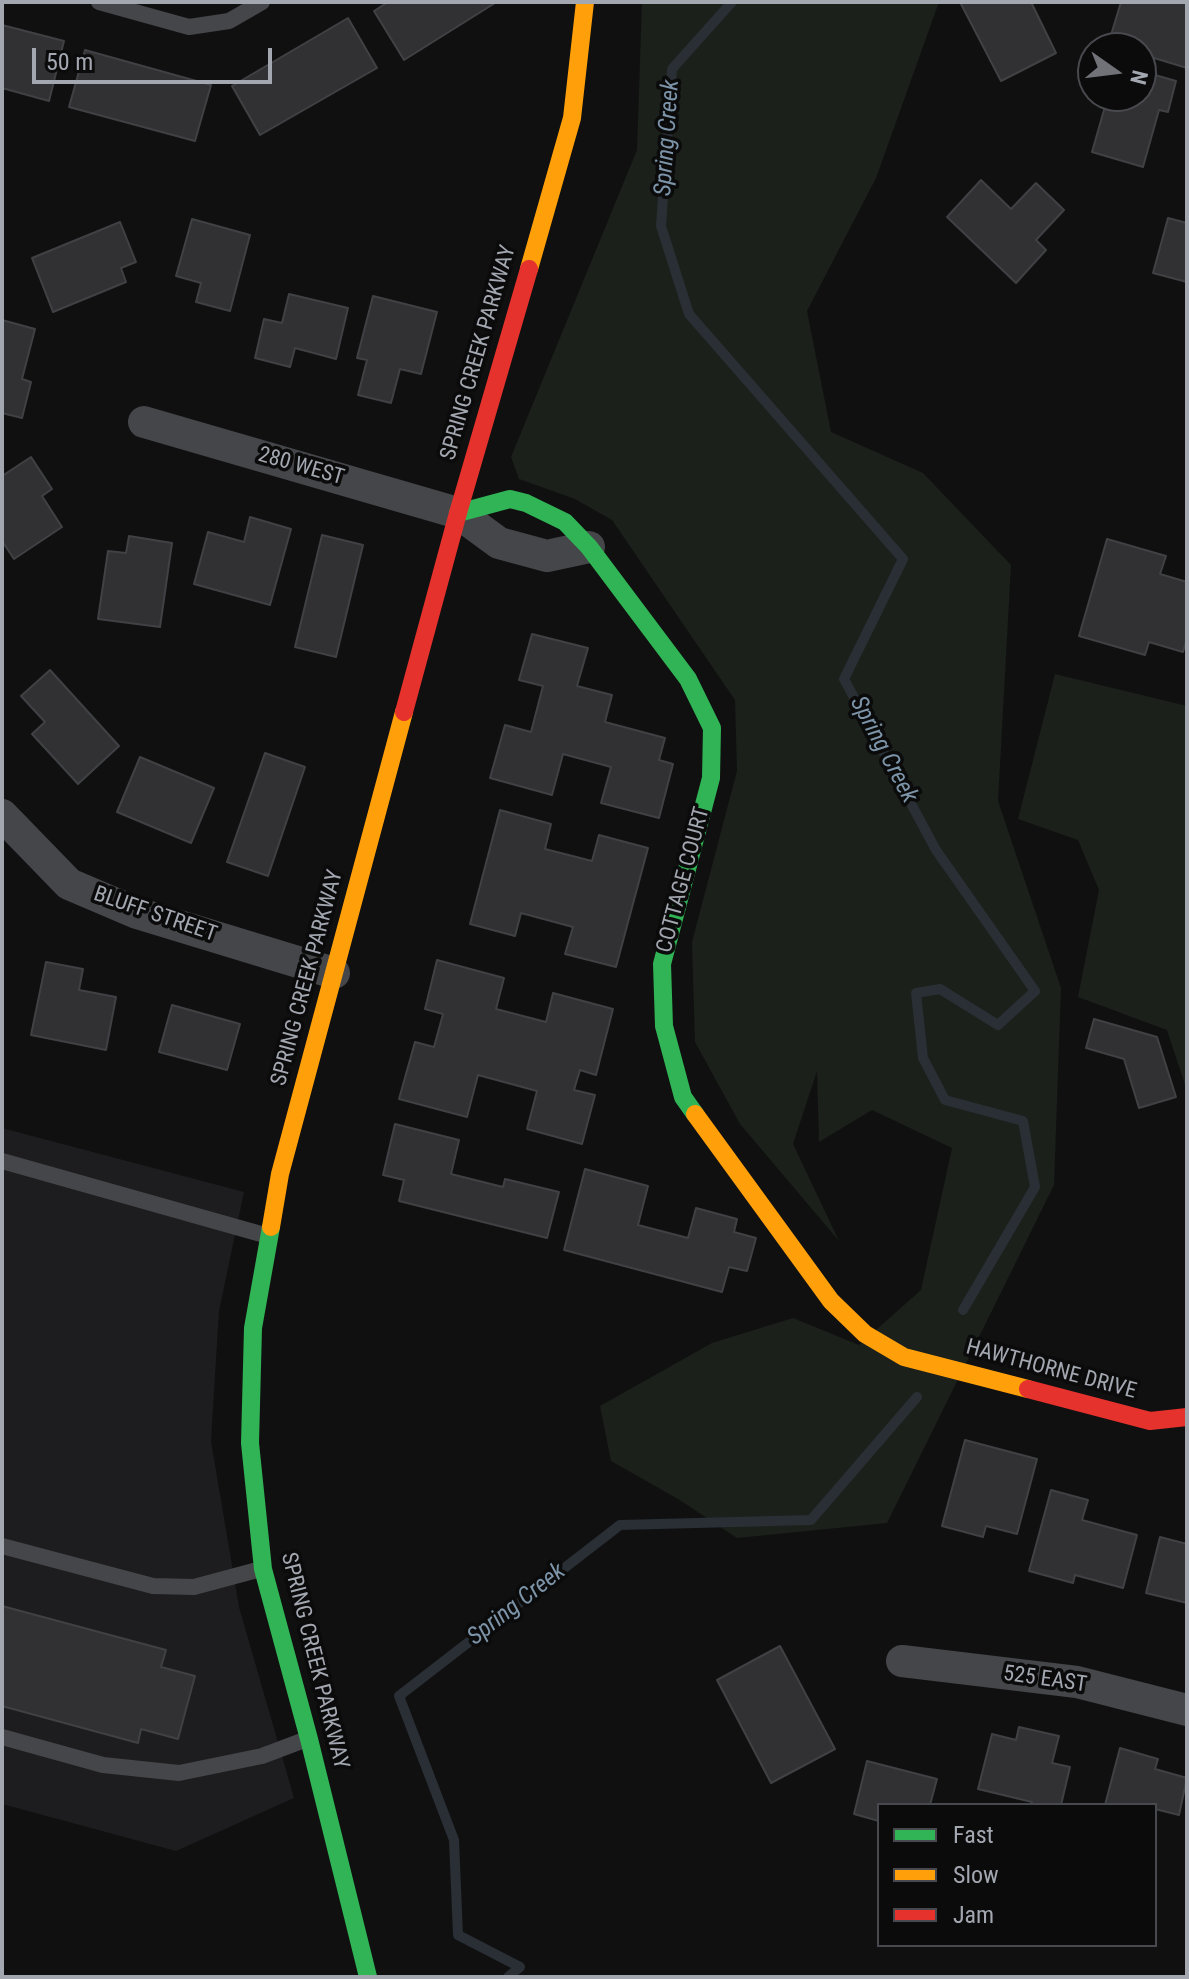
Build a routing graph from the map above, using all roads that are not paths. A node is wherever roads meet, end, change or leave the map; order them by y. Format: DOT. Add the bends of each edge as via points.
graph roads {
  1 [pos="99,2"];
  2 [pos="262,2"];
  3 [pos="585,2"];
  4 [pos="144,422"];
  5 [pos="458,513"];
  6 [pos="589,547"];
  7 [pos="2,815"];
  8 [pos="334,973"];
  9 [pos="2,1161"];
  10 [pos="269,1236"];
  11 [pos="904,1357"];
  12 [pos="1187,1417"];
  13 [pos="2,1546"];
  14 [pos="263,1569"];
  15 [pos="902,1661"];
  16 [pos="1187,1710"];
  17 [pos="2,1737"];
  18 [pos="309,1739"];
  19 [pos="368,1977"];
  1 -- 2 [label="lane" via="189,27 229,21"];
  3 -- 5 [label="street, SPRING CREEK PARKWAY" via="572,118"];
  4 -- 5 [label="street, 280 WEST"];
  5 -- 6 [label="street" via="499,543 547,556"];
  5 -- 6 [label="street, COTTAGE COURT" via="510,499 526,503 565,522"];
  5 -- 8 [label="street, SPRING CREEK PARKWAY"];
  6 -- 11 [label="street, COTTAGE COURT" via="688,679 712,728 711,778 662,964 664,1026 683,1097 831,1301 865,1334"];
  7 -- 8 [label="street, BLUFF STREET" via="69,884 137,913"];
  8 -- 10 [label="street, SPRING CREEK PARKWAY" via="280,1174"];
  9 -- 10 [label="lane"];
  10 -- 14 [label="street, SPRING CREEK PARKWAY" via="253,1328 250,1443"];
  11 -- 12 [label="street, HAWTHORNE DRIVE" via="1150,1421"];
  13 -- 14 [label="lane" via="153,1586 194,1587"];
  14 -- 18 [label="street, SPRING CREEK PARKWAY"];
  15 -- 16 [label="street, 525 EAST" via="1077,1682"];
  17 -- 18 [label="lane" via="103,1765 179,1773 262,1756"];
  18 -- 19 [label="street, SPRING CREEK PARKWAY"];
}
